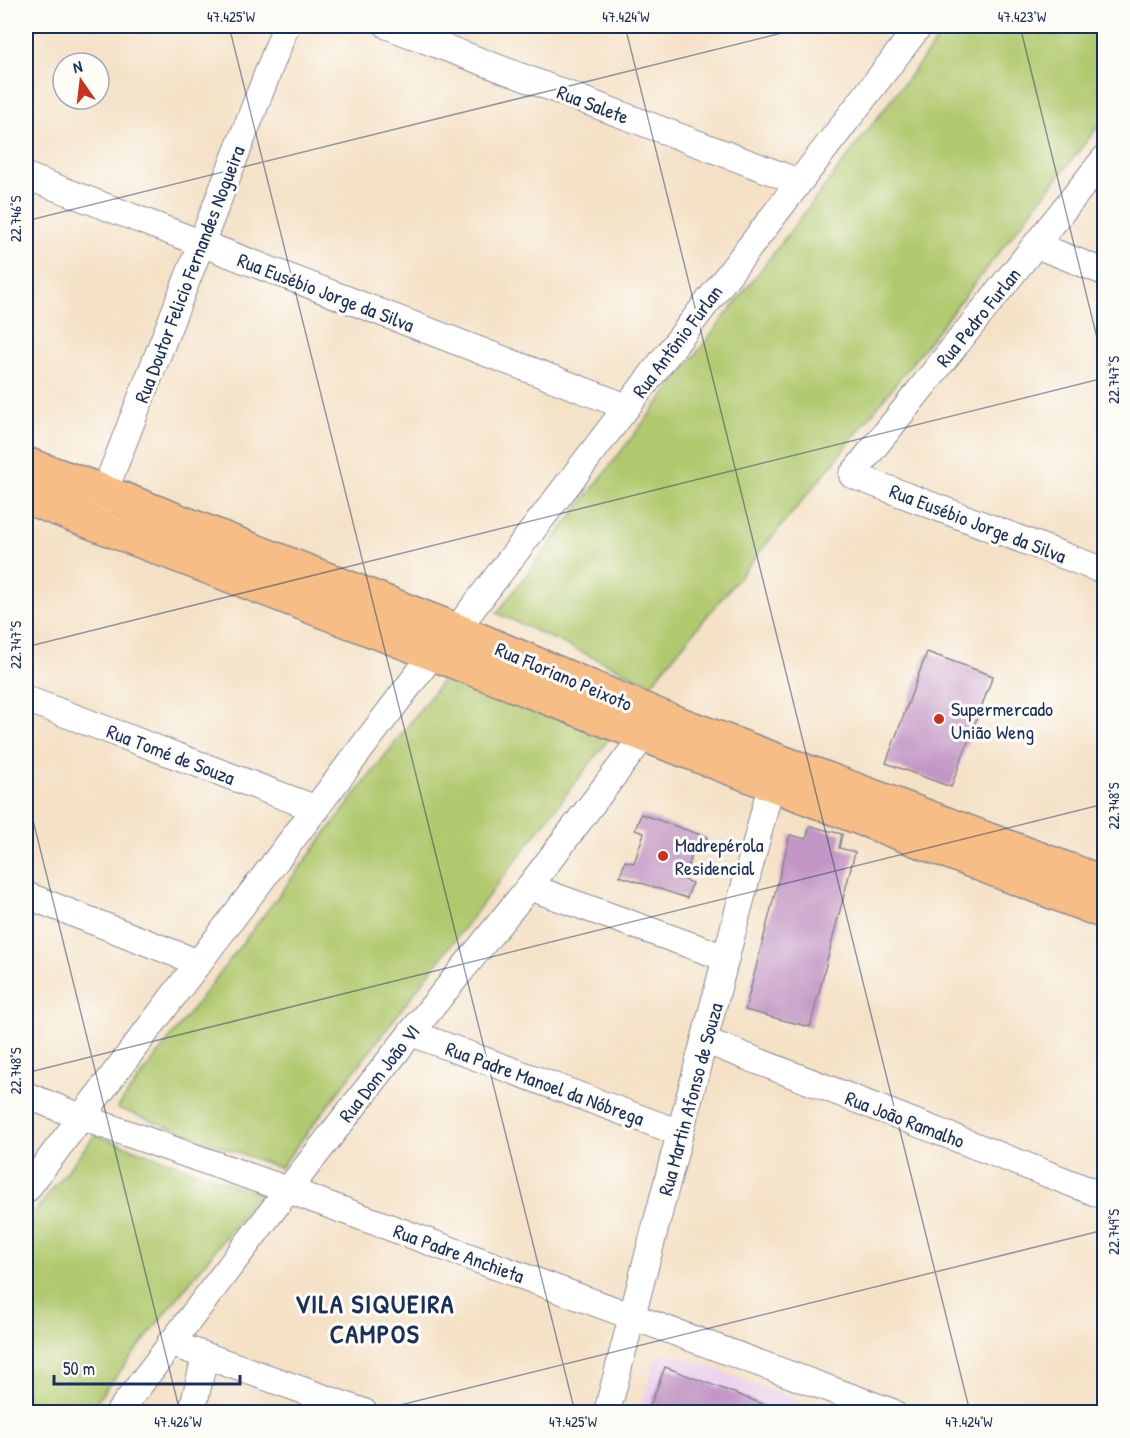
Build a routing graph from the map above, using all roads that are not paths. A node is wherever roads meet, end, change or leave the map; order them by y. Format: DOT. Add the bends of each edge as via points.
graph roads {
  1 [pos="286,26"];
  2 [pos="388,26"];
  3 [pos="919,26"];
  4 [pos="1104,159"];
  5 [pos="26,176"];
  6 [pos="799,182"];
  7 [pos="201,244"];
  8 [pos="1036,245"];
  9 [pos="1104,272"];
  10 [pos="627,407"];
  11 [pos="26,464"];
  12 [pos="852,476"];
  13 [pos="105,492"];
  14 [pos="26,497"];
  15 [pos="93,522"];
  16 [pos="1104,571"];
  17 [pos="456,630"];
  18 [pos="433,654"];
  19 [pos="26,699"];
  20 [pos="651,726"];
  21 [pos="775,773"];
  22 [pos="316,809"];
  23 [pos="1104,883"];
  24 [pos="529,887"];
  25 [pos="26,895"];
  26 [pos="1104,912"];
  27 [pos="726,958"];
  28 [pos="199,963"];
  29 [pos="411,1033"];
  30 [pos="705,1041"];
  31 [pos="26,1095"];
  32 [pos="81,1117"];
  33 [pos="680,1133"];
  34 [pos="26,1190"];
  35 [pos="288,1190"];
  36 [pos="1104,1196"];
  37 [pos="634,1317"];
  38 [pos="170,1343"];
  39 [pos="205,1356"];
  40 [pos="119,1413"];
  41 [pos="192,1413"];
  42 [pos="364,1413"];
  43 [pos="607,1413"];
  44 [pos="892,1413"];
  1 -- 7 [label="street, Rua Doutor Felicio Fernandes Nogueira"];
  2 -- 6 [label="street, Rua Salete"];
  3 -- 6 [label="street, Rua Antônio Furlan"];
  4 -- 8 [label="street, Rua Pedro Furlan"];
  5 -- 7 [label="street, Rua Eusébio Jorge da Silva"];
  6 -- 10 [label="street, Rua Antônio Furlan"];
  7 -- 10 [label="street, Rua Eusébio Jorge da Silva"];
  7 -- 13 [label="street, Rua Doutor Felicio Fernandes Nogueira"];
  8 -- 9 [label="street"];
  8 -- 12 [label="street, Rua Pedro Furlan"];
  10 -- 17 [label="street, Rua Antônio Furlan"];
  11 -- 13 [label="main road, Rua Floriano Peixoto"];
  12 -- 16 [label="street, Rua Eusébio Jorge da Silva"];
  13 -- 15 [label="street, Rua Doutor Felicio Fernandes Nogueira"];
  13 -- 17 [label="main road, Rua Floriano Peixoto"];
  14 -- 15 [label="main road, Rua Floriano Peixoto"];
  15 -- 18 [label="main road, Rua Floriano Peixoto"];
  17 -- 18 [label="street, Rua Antônio Furlan"];
  17 -- 20 [label="main road, Rua Floriano Peixoto"];
  18 -- 20 [label="main road, Rua Floriano Peixoto"];
  18 -- 22 [label="street"];
  19 -- 22 [label="street, Rua Tomé de Souza"];
  20 -- 21 [label="main road, Rua Floriano Peixoto"];
  20 -- 24 [label="street, Rua Dom João VI"];
  21 -- 23 [label="main road, Rua Floriano Peixoto"];
  21 -- 26 [label="main road, Rua Floriano Peixoto"];
  21 -- 27 [label="street, Rua Martin Afonso de Souza"];
  22 -- 28 [label="street"];
  24 -- 27 [label="street"];
  24 -- 29 [label="street, Rua Dom João VI"];
  25 -- 28 [label="street"];
  27 -- 30 [label="street, Rua Martin Afonso de Souza"];
  28 -- 32 [label="street"];
  29 -- 33 [label="street, Rua Padre Manoel da Nóbrega"];
  29 -- 35 [label="street, Rua Dom João VI"];
  30 -- 33 [label="street, Rua Martin Afonso de Souza"];
  30 -- 36 [label="street, Rua João Ramalho"];
  31 -- 32 [label="street, Rua Padre Anchieta"];
  32 -- 34 [label="street"];
  32 -- 35 [label="street, Rua Padre Anchieta"];
  33 -- 37 [label="street, Rua Martin Afonso de Souza"];
  35 -- 37 [label="street, Rua Padre Anchieta"];
  35 -- 38 [label="street, Rua Dom João VI"];
  37 -- 43 [label="street, Rua Martin Afonso de Souza"];
  37 -- 44 [label="street, Rua Padre Anchieta"];
  38 -- 39 [label="street"];
  38 -- 40 [label="street, Rua Dom João VI"];
  39 -- 41 [label="street"];
  39 -- 42 [label="street"];
}
